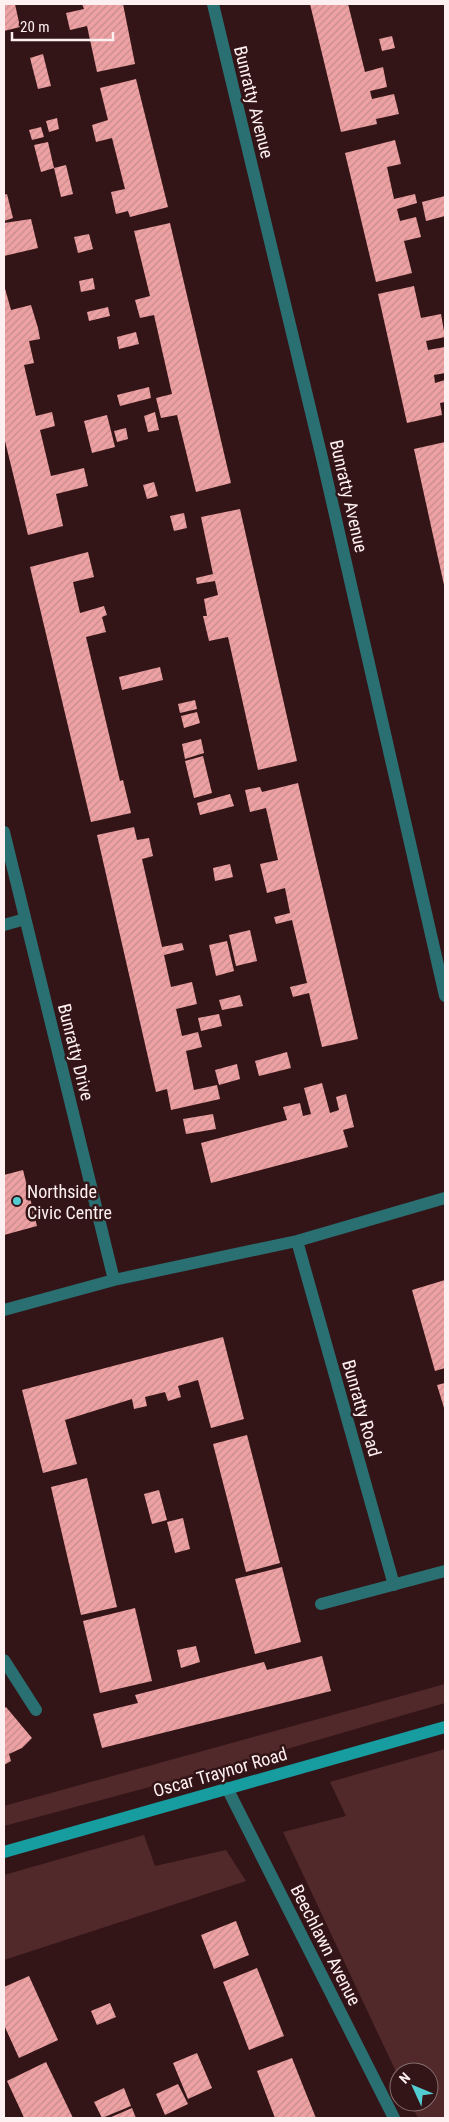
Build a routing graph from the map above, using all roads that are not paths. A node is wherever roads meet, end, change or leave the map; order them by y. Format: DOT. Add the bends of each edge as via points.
graph roads {
  1 [pos="213,4"];
  2 [pos="4,832"];
  3 [pos="25,919"];
  4 [pos="4,925"];
  5 [pos="445,996"];
  6 [pos="445,1198"];
  7 [pos="297,1241"];
  8 [pos="114,1280"];
  9 [pos="4,1310"];
  10 [pos="445,1571"];
  11 [pos="394,1585"];
  12 [pos="321,1604"];
  13 [pos="4,1660"];
  14 [pos="36,1710"];
  15 [pos="445,1727"];
  16 [pos="227,1788"];
  17 [pos="4,1852"];
  18 [pos="394,2118"];
  1 -- 5 [label="street, Bunratty Avenue" via="322,458"];
  2 -- 3 [label="street, Bunratty Drive"];
  3 -- 4 [label="street"];
  3 -- 8 [label="street, Bunratty Drive"];
  6 -- 7 [label="street"];
  7 -- 8 [label="street"];
  7 -- 11 [label="street, Bunratty Road"];
  8 -- 9 [label="street"];
  10 -- 11 [label="street"];
  11 -- 12 [label="street"];
  13 -- 14 [label="street"];
  15 -- 16 [label="main road, Oscar Traynor Road"];
  16 -- 17 [label="main road, Oscar Traynor Road"];
  16 -- 18 [label="street, Beechlawn Avenue"];
}
